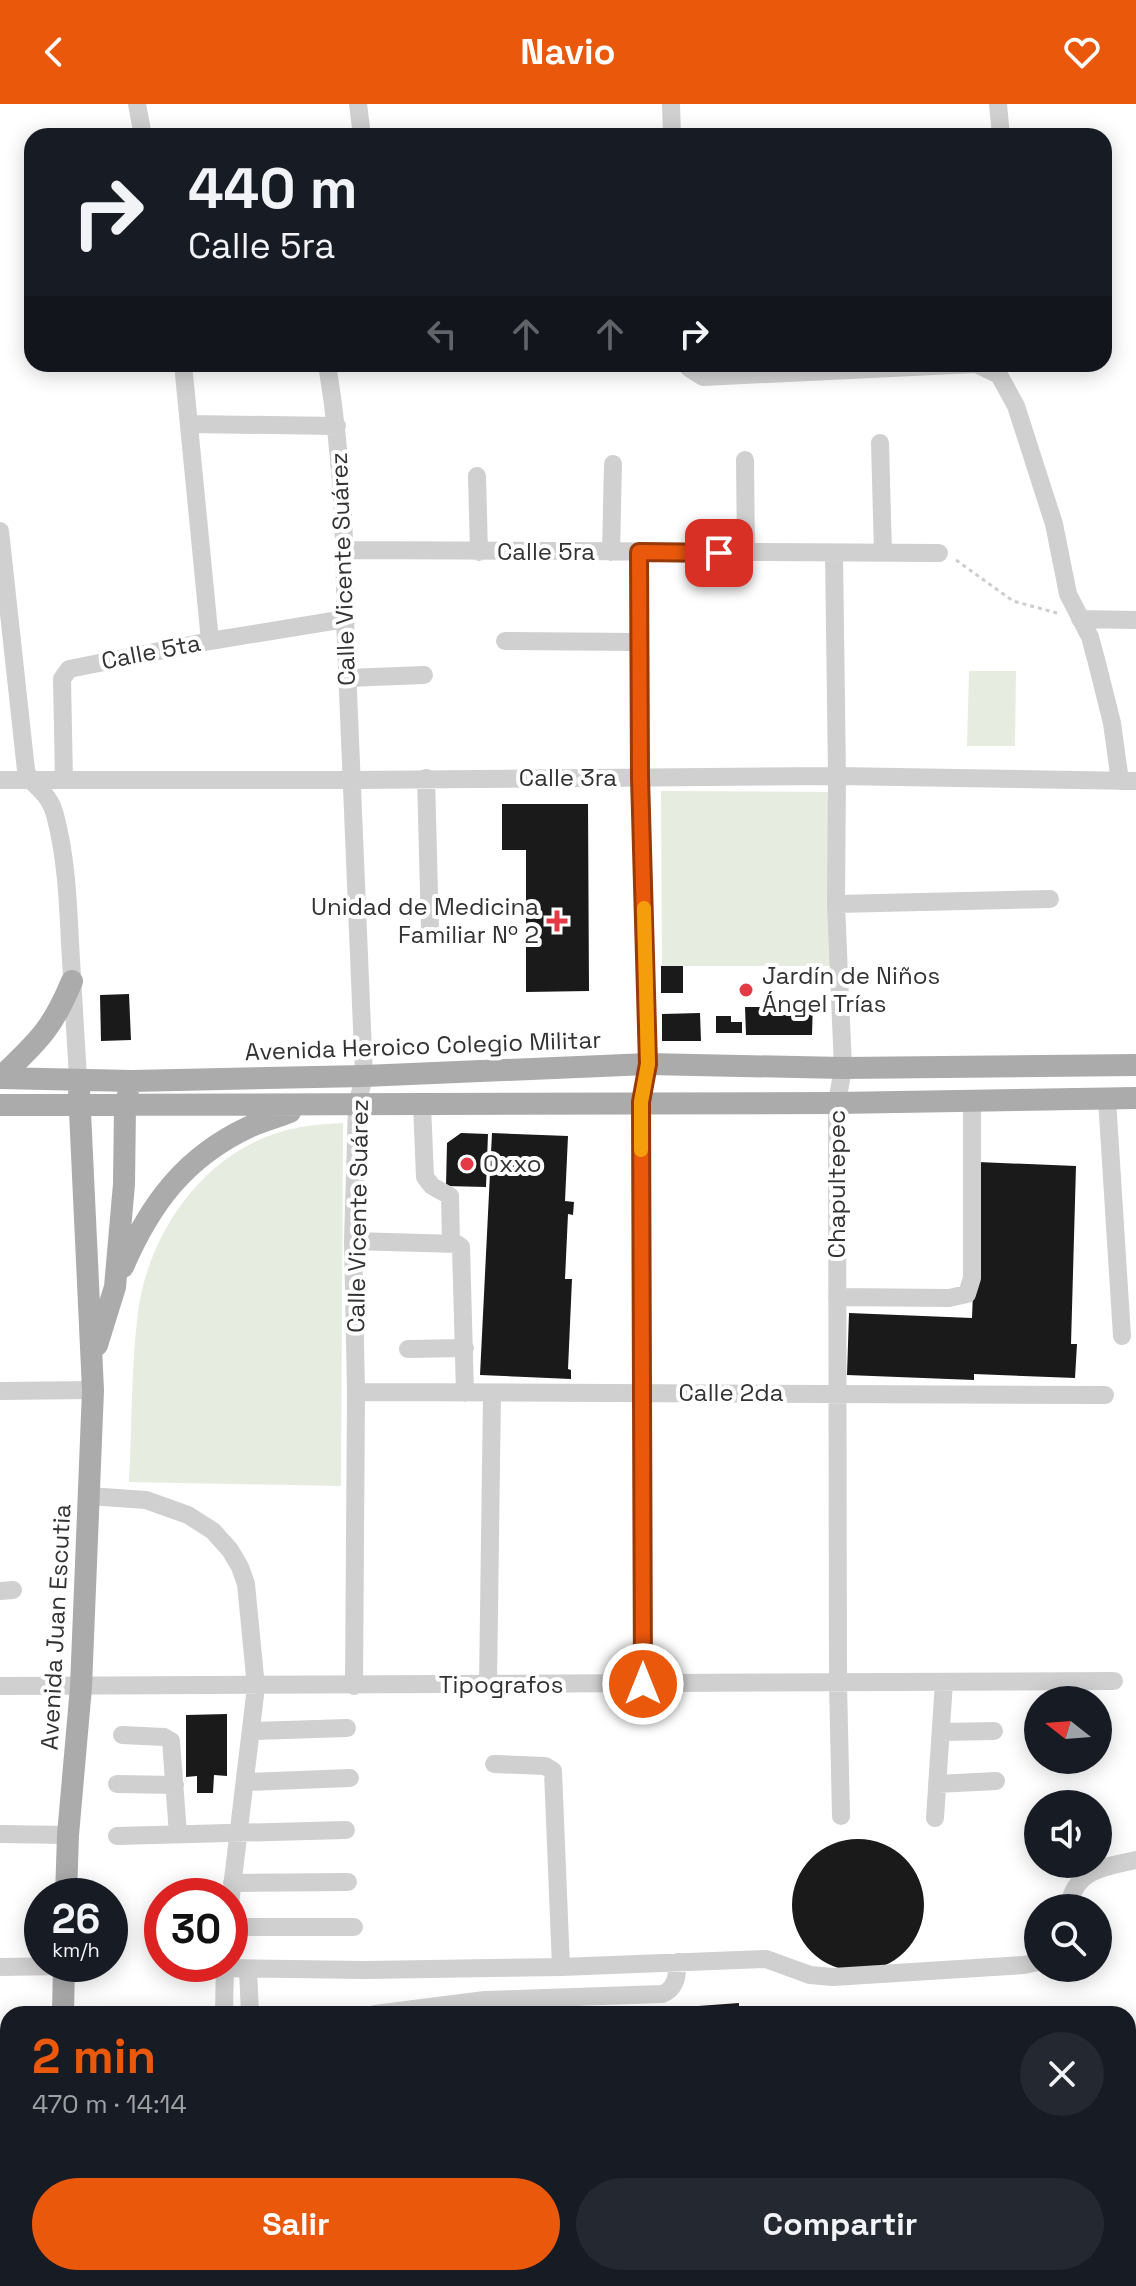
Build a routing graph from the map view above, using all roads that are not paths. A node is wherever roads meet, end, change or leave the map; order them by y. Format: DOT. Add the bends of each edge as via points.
graph roads {
  1 [pos="137,104"];
  2 [pos="358,104"];
  3 [pos="671,104"];
  4 [pos="998,104"];
  5 [pos="142,128"];
  6 [pos="361,128"];
  7 [pos="672,128"];
  8 [pos="1000,128"];
  9 [pos="184,372"];
  10 [pos="328,372"];
  11 [pos="695,372"];
  12 [pos="808,372"];
  13 [pos="992,372"];
  14 [pos="190,424"];
  15 [pos="337,426"];
  16 [pos="880,443"];
  17 [pos="745,460"];
  18 [pos="613,464"];
  19 [pos="477,476"];
  20 [pos="0,531"];
  21 [pos="346,550"];
  22 [pos="479,552"];
  23 [pos="611,552"];
  24 [pos="639,552"];
  25 [pos="834,553"];
  26 [pos="883,553"];
  27 [pos="939,553"];
  28 [pos="746,554"];
  29 [pos="345,619"];
  30 [pos="1080,619"];
  31 [pos="1136,620"];
  32 [pos="210,641"];
  33 [pos="505,641"];
  34 [pos="640,642"];
  35 [pos="424,675"];
  36 [pos="347,678"];
  37 [pos="837,776"];
  38 [pos="640,777"];
  39 [pos="426,778"];
  40 [pos="0,780"];
  41 [pos="29,780"];
  42 [pos="64,780"];
  43 [pos="352,780"];
  44 [pos="1128,781"];
  45 [pos="1050,899"];
  46 [pos="836,904"];
  47 [pos="430,931"];
  48 [pos="72,981"];
  49 [pos="648,1064"];
  50 [pos="1136,1065"];
  51 [pos="843,1068"];
  52 [pos="364,1076"];
  53 [pos="0,1078"];
  54 [pos="78,1078"];
  55 [pos="132,1081"];
  56 [pos="1136,1098"];
  57 [pos="1107,1099"];
  58 [pos="972,1101"];
  59 [pos="641,1102"];
  60 [pos="837,1103"];
  61 [pos="0,1105"];
  62 [pos="80,1105"];
  63 [pos="422,1105"];
  64 [pos="306,1106"];
  65 [pos="357,1106"];
  66 [pos="125,1107"];
  67 [pos="353,1241"];
  68 [pos="451,1244"];
  69 [pos="115,1287"];
  70 [pos="837,1297"];
  71 [pos="1122,1336"];
  72 [pos="465,1348"];
  73 [pos="408,1349"];
  74 [pos="92,1361"];
  75 [pos="93,1390"];
  76 [pos="0,1391"];
  77 [pos="356,1392"];
  78 [pos="642,1392"];
  79 [pos="465,1393"];
  80 [pos="492,1393"];
  81 [pos="837,1393"];
  82 [pos="1105,1395"];
  83 [pos="89,1496"];
  84 [pos="1114,1681"];
  85 [pos="944,1682"];
  86 [pos="838,1683"];
  87 [pos="643,1684"];
  88 [pos="488,1685"];
  89 [pos="0,1686"];
  90 [pos="354,1686"];
  91 [pos="1088,1686"];
  92 [pos="81,1687"];
  93 [pos="256,1687"];
  94 [pos="1024,1688"];
  95 [pos="347,1728"];
  96 [pos="252,1731"];
  97 [pos="994,1731"];
  98 [pos="941,1732"];
  99 [pos="122,1735"];
  100 [pos="494,1764"];
  101 [pos="350,1778"];
  102 [pos="996,1781"];
  103 [pos="246,1782"];
  104 [pos="117,1784"];
  105 [pos="937,1784"];
  106 [pos="175,1785"];
  107 [pos="841,1816"];
  108 [pos="935,1818"];
  109 [pos="346,1830"];
  110 [pos="240,1833"];
  111 [pos="0,1834"];
  112 [pos="178,1834"];
  113 [pos="68,1835"];
  114 [pos="117,1836"];
  115 [pos="1136,1860"];
  116 [pos="67,1878"];
  117 [pos="233,1878"];
  118 [pos="348,1882"];
  119 [pos="248,1883"];
  120 [pos="1073,1894"];
  121 [pos="248,1927"];
  122 [pos="354,1927"];
  123 [pos="678,1962"];
  124 [pos="1024,1965"];
  125 [pos="24,1966"];
  126 [pos="0,1967"];
  127 [pos="561,1967"];
  128 [pos="248,1969"];
  129 [pos="64,1982"];
  130 [pos="225,1982"];
  131 [pos="63,2006"];
  132 [pos="224,2006"];
  133 [pos="250,2006"];
  134 [pos="438,2006"];
  1 -- 5 [label="street"];
  2 -- 6 [label="street"];
  3 -- 7 [label="street"];
  4 -- 8 [label="street"];
  9 -- 14 [label="street"];
  10 -- 15 [label="street, Calle Vicente Suárez"];
  11 -- 12 [label="street" via="703,377"];
  13 -- 30 [label="street" via="1016,406 1054,524 1068,594"];
  14 -- 15 [label="street"];
  14 -- 32 [label="street"];
  15 -- 21 [label="street, Calle Vicente Suárez"];
  16 -- 26 [label="street"];
  17 -- 28 [label="street"];
  18 -- 23 [label="street"];
  19 -- 22 [label="street"];
  20 -- 41 [label="street"];
  21 -- 22 [label="street, Calle 5ra"];
  21 -- 29 [label="street, Calle Vicente Suárez"];
  22 -- 23 [label="street, Calle 5ra"];
  23 -- 24 [label="street, Calle 5ra"];
  24 -- 28 [label="street, Calle 5ra"];
  24 -- 34 [label="street"];
  25 -- 26 [label="street, Calle 5ra"];
  25 -- 28 [label="street, Calle 5ra"];
  25 -- 37 [label="street, Chapultepec"];
  26 -- 27 [label="street, Calle 5ra"];
  29 -- 32 [label="street, Calle 5ta"];
  29 -- 36 [label="street, Calle Vicente Suárez"];
  30 -- 31 [label="street"];
  30 -- 44 [label="street" via="1090,637"];
  32 -- 42 [label="street, Calle 5ta" via="69,669 62,679"];
  33 -- 34 [label="street"];
  34 -- 38 [label="street"];
  35 -- 36 [label="street"];
  36 -- 43 [label="street, Calle Vicente Suárez"];
  37 -- 38 [label="street, Calle 3ra"];
  37 -- 44 [label="street, Calle 3ra"];
  37 -- 46 [label="street, Chapultepec"];
  38 -- 39 [label="street, Calle 3ra"];
  38 -- 49 [label="street"];
  39 -- 43 [label="street, Calle 3ra"];
  39 -- 47 [label="street"];
  40 -- 41 [label="street, Calle 3ra"];
  41 -- 42 [label="street, Calle 3ra"];
  41 -- 48 [label="street" via="44,791 55,814 67,889"];
  42 -- 43 [label="street, Calle 3ra"];
  43 -- 52 [label="street, Calle Vicente Suárez"];
  45 -- 46 [label="street"];
  46 -- 51 [label="street, Chapultepec"];
  48 -- 53 [label="main road" via="45,1033"];
  48 -- 54 [label="street"];
  49 -- 51 [label="main road, Avenida Heroico Colegio Militar"];
  49 -- 52 [label="main road, Avenida Heroico Colegio Militar"];
  49 -- 59 [label="street"];
  50 -- 51 [label="main road, Avenida Heroico Colegio Militar"];
  51 -- 60 [label="street, Chapultepec"];
  52 -- 55 [label="main road, Avenida Heroico Colegio Militar"];
  52 -- 65 [label="street, Calle Vicente Suárez"];
  53 -- 54 [label="main road, Avenida Heroico Colegio Militar"];
  54 -- 55 [label="main road, Avenida Heroico Colegio Militar"];
  54 -- 62 [label="main road, Avenida Juan Escutia"];
  55 -- 66 [label="main road, Avenida Juan Escutia"];
  56 -- 57 [label="main road"];
  57 -- 58 [label="main road"];
  57 -- 71 [label="street"];
  58 -- 60 [label="main road"];
  58 -- 70 [label="street" via="972,1278 967,1294"];
  59 -- 60 [label="main road"];
  59 -- 63 [label="main road"];
  59 -- 78 [label="street"];
  60 -- 70 [label="street, Chapultepec"];
  61 -- 62 [label="main road"];
  62 -- 66 [label="main road"];
  62 -- 74 [label="main road, Avenida Juan Escutia"];
  63 -- 65 [label="main road"];
  63 -- 68 [label="street" via="425,1177 450,1196"];
  64 -- 65 [label="main road"];
  64 -- 66 [label="main road"];
  64 -- 69 [label="main road" via="250,1126 183,1172 148,1216"];
  65 -- 67 [label="street, Calle Vicente Suárez"];
  66 -- 69 [label="main road, Avenida Juan Escutia"];
  67 -- 68 [label="street"];
  67 -- 77 [label="street, Calle Vicente Suárez"];
  68 -- 72 [label="street" via="461,1247 462,1253"];
  69 -- 74 [label="main road, Avenida Juan Escutia"];
  70 -- 81 [label="street, Chapultepec"];
  72 -- 73 [label="street"];
  72 -- 79 [label="street"];
  74 -- 75 [label="main road, Avenida Juan Escutia"];
  75 -- 76 [label="street"];
  75 -- 83 [label="main road, Avenida Juan Escutia"];
  77 -- 79 [label="street, Calle 2da"];
  77 -- 90 [label="street, Calle Vicente Suárez"];
  78 -- 80 [label="street, Calle 2da"];
  78 -- 81 [label="street, Calle 2da"];
  78 -- 87 [label="street"];
  79 -- 80 [label="street, Calle 2da"];
  80 -- 88 [label="street"];
  81 -- 82 [label="street, Calle 2da"];
  81 -- 86 [label="street, Chapultepec"];
  83 -- 92 [label="main road, Avenida Juan Escutia"];
  83 -- 93 [label="street" via="146,1500 188,1515 230,1550 246,1584"];
  84 -- 91 [label="street, Tipografos"];
  85 -- 86 [label="street, Tipografos"];
  85 -- 94 [label="street, Tipografos"];
  85 -- 98 [label="street"];
  86 -- 87 [label="street, Tipografos"];
  86 -- 107 [label="street, Chapultepec"];
  87 -- 88 [label="street, Tipografos"];
  88 -- 90 [label="street, Tipografos"];
  89 -- 92 [label="street, Tipografos"];
  90 -- 93 [label="street, Tipografos"];
  92 -- 93 [label="street, Tipografos"];
  92 -- 113 [label="main road, Avenida Juan Escutia"];
  93 -- 96 [label="street"];
  95 -- 96 [label="street"];
  96 -- 103 [label="street"];
  97 -- 98 [label="street"];
  98 -- 105 [label="street"];
  99 -- 106 [label="street" via="171,1741"];
  100 -- 127 [label="street" via="545,1766 553,1771"];
  101 -- 103 [label="street"];
  102 -- 105 [label="street"];
  103 -- 110 [label="street"];
  104 -- 106 [label="street"];
  105 -- 108 [label="street"];
  106 -- 112 [label="street"];
  109 -- 110 [label="street"];
  110 -- 112 [label="street"];
  110 -- 117 [label="street"];
  111 -- 113 [label="street"];
  112 -- 114 [label="street"];
  113 -- 116 [label="main road, Avenida Juan Escutia"];
  115 -- 120 [label="street" via="1094,1869"];
  118 -- 119 [label="street"];
  121 -- 122 [label="street"];
  123 -- 124 [label="street" via="766,1959 810,1975 833,1977"];
  123 -- 127 [label="street"];
  123 -- 134 [label="street" via="675,1981 662,1994"];
  125 -- 126 [label="street"];
  127 -- 128 [label="street"];
  128 -- 133 [label="street"];
  129 -- 131 [label="main road"];
  130 -- 132 [label="street"];
}
